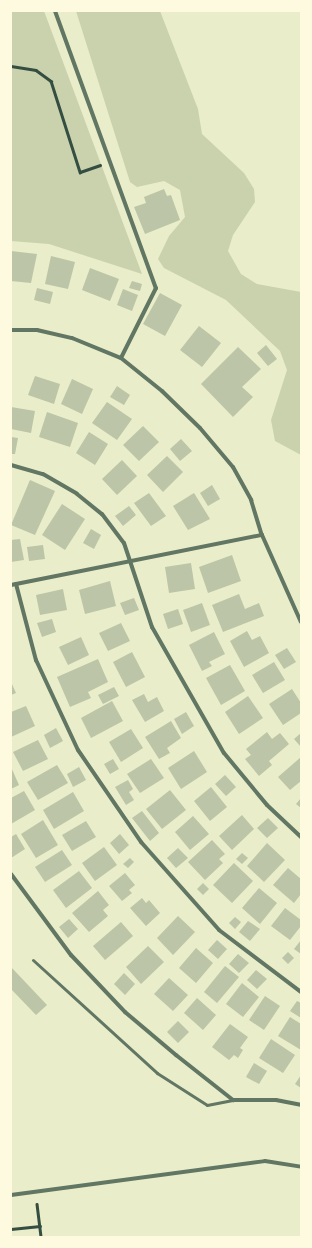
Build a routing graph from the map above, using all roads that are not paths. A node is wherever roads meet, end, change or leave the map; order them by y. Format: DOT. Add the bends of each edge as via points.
graph roads {
  1 [pos="55,11"];
  2 [pos="11,330"];
  3 [pos="122,358"];
  4 [pos="11,465"];
  5 [pos="262,535"];
  6 [pos="132,562"];
  7 [pos="16,584"];
  8 [pos="11,585"];
  9 [pos="301,622"];
  10 [pos="301,837"];
  11 [pos="11,874"];
  12 [pos="33,960"];
  13 [pos="301,992"];
  14 [pos="233,1100"];
  15 [pos="301,1105"];
  16 [pos="301,1167"];
  17 [pos="11,1195"];
  1 -- 3 [label="street" via="156,288"];
  2 -- 3 [label="street" via="37,330 72,338"];
  3 -- 5 [label="street" via="162,391 200,428 233,467 251,500"];
  4 -- 6 [label="street" via="43,474 77,494 102,514 124,543"];
  5 -- 6 [label="street"];
  5 -- 9 [label="street"];
  6 -- 7 [label="street"];
  6 -- 10 [label="street" via="152,627 224,753 266,805"];
  7 -- 8 [label="street"];
  7 -- 13 [label="street" via="36,660 78,750 136,835 219,930"];
  11 -- 14 [label="street" via="71,954 125,1012"];
  12 -- 14 [label="lane" via="157,1073 207,1105"];
  14 -- 15 [label="street" via="276,1100"];
  16 -- 17 [label="street" via="265,1162"];
}
